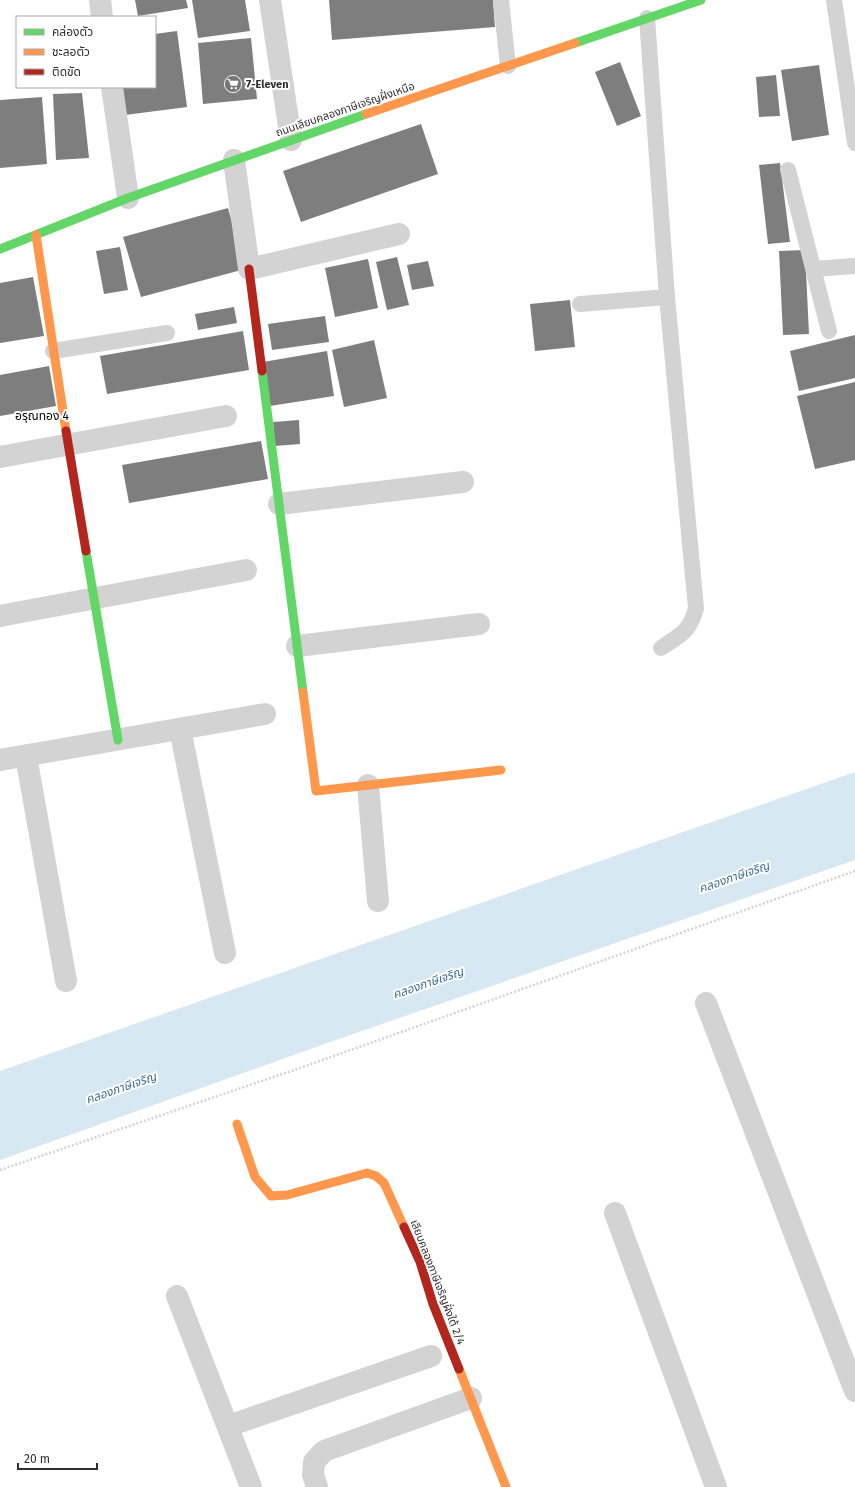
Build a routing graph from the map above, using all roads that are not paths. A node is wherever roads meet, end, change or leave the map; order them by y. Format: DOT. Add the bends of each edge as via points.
graph roads {
  1 [pos="100,0"];
  2 [pos="270,0"];
  3 [pos="501,0"];
  4 [pos="701,0"];
  5 [pos="834,0"];
  6 [pos="670,5"];
  7 [pos="102,16"];
  8 [pos="647,18"];
  9 [pos="508,66"];
  10 [pos="112,88"];
  11 [pos="291,140"];
  12 [pos="855,143"];
  13 [pos="234,160"];
  14 [pos="788,170"];
  15 [pos="128,198"];
  16 [pos="399,234"];
  17 [pos="36,235"];
  18 [pos="0,249"];
  19 [pos="855,266"];
  20 [pos="248,268"];
  21 [pos="813,269"];
  22 [pos="667,297"];
  23 [pos="580,304"];
  24 [pos="829,331"];
  25 [pos="167,332"];
  26 [pos="53,351"];
  27 [pos="226,416"];
  28 [pos="68,445"];
  29 [pos="0,458"];
  30 [pos="463,482"];
  31 [pos="279,504"];
  32 [pos="246,570"];
  33 [pos="95,599"];
  34 [pos="0,616"];
  35 [pos="479,624"];
  36 [pos="297,646"];
  37 [pos="661,648"];
  38 [pos="265,714"];
  39 [pos="180,729"];
  40 [pos="118,740"];
  41 [pos="26,756"];
  42 [pos="0,760"];
  43 [pos="501,770"];
  44 [pos="368,785"];
  45 [pos="378,901"];
  46 [pos="225,953"];
  47 [pos="66,981"];
  48 [pos="706,1003"];
  49 [pos="236,1124"];
  50 [pos="615,1213"];
  51 [pos="177,1296"];
  52 [pos="431,1356"];
  53 [pos="855,1391"];
  54 [pos="471,1398"];
  55 [pos="228,1426"];
  56 [pos="251,1487"];
  57 [pos="317,1487"];
  58 [pos="506,1487"];
  59 [pos="716,1487"];
  1 -- 7 [label="street"];
  2 -- 11 [label="street"];
  3 -- 9 [label="lane"];
  4 -- 6 [label="street, ถนนเลียบคลองภาษีเจริญฝั่งเหนือ"];
  5 -- 12 [label="lane"];
  6 -- 8 [label="street, ถนนเลียบคลองภาษีเจริญฝั่งเหนือ"];
  8 -- 9 [label="street, ถนนเลียบคลองภาษีเจริญฝั่งเหนือ"];
  8 -- 22 [label="lane"];
  9 -- 11 [label="street, ถนนเลียบคลองภาษีเจริญฝั่งเหนือ"];
  10 -- 15 [label="street"];
  11 -- 13 [label="street, ถนนเลียบคลองภาษีเจริญฝั่งเหนือ"];
  13 -- 15 [label="street, ถนนเลียบคลองภาษีเจริญฝั่งเหนือ"];
  13 -- 20 [label="street"];
  14 -- 21 [label="lane"];
  15 -- 17 [label="street, ถนนเลียบคลองภาษีเจริญฝั่งเหนือ"];
  16 -- 20 [label="street"];
  17 -- 18 [label="street, ถนนเลียบคลองภาษีเจริญฝั่งเหนือ"];
  17 -- 26 [label="street"];
  19 -- 21 [label="lane"];
  20 -- 31 [label="street"];
  21 -- 24 [label="lane"];
  22 -- 23 [label="lane"];
  22 -- 37 [label="lane" via="696,608 693,620 686,631"];
  25 -- 26 [label="lane"];
  26 -- 28 [label="street"];
  27 -- 28 [label="street"];
  28 -- 29 [label="street"];
  28 -- 33 [label="street"];
  30 -- 31 [label="street"];
  31 -- 36 [label="street"];
  32 -- 33 [label="street"];
  33 -- 34 [label="street"];
  33 -- 40 [label="street"];
  35 -- 36 [label="street"];
  36 -- 44 [label="street" via="316,791"];
  38 -- 39 [label="street"];
  39 -- 40 [label="street"];
  39 -- 46 [label="street"];
  40 -- 41 [label="street"];
  41 -- 42 [label="street"];
  41 -- 47 [label="street"];
  43 -- 44 [label="street"];
  44 -- 45 [label="street"];
  48 -- 53 [label="street"];
  49 -- 54 [label="street, เลียบคลองภาษีเจริญฝั่งใต้ 2/4" via="255,1177 271,1196 287,1195 367,1173 384,1183 420,1262 433,1304"];
  50 -- 59 [label="street"];
  51 -- 55 [label="street"];
  52 -- 55 [label="street"];
  54 -- 57 [label="street" via="324,1451 314,1462 313,1475"];
  54 -- 58 [label="street, เลียบคลองภาษีเจริญฝั่งใต้ 2/4"];
  55 -- 56 [label="street"];
}
